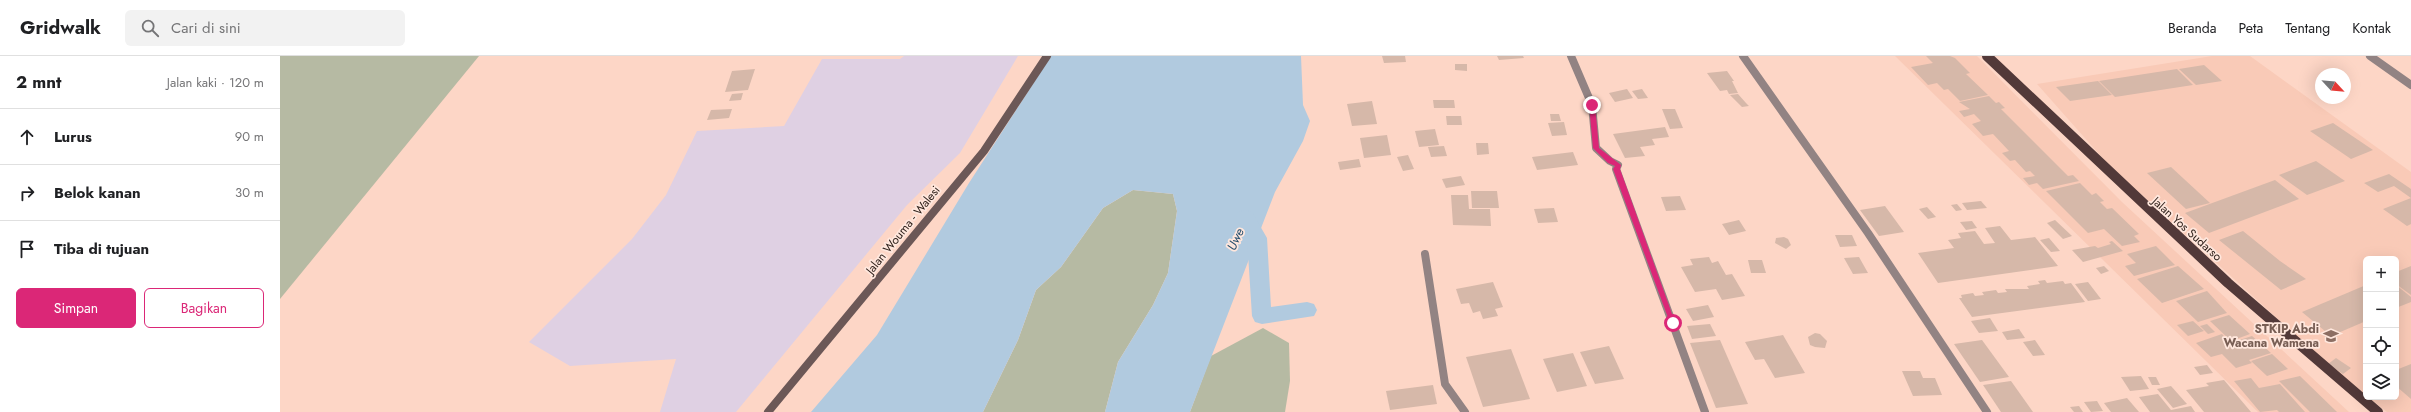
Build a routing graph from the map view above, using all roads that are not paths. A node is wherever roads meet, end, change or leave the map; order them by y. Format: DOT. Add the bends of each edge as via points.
graph roads {
  1 [pos="1048,56"];
  2 [pos="1571,56"];
  3 [pos="1743,56"];
  4 [pos="1987,56"];
  5 [pos="2370,56"];
  6 [pos="2411,85"];
  7 [pos="1425,254"];
  8 [pos="768,412"];
  9 [pos="1466,412"];
  10 [pos="1705,412"];
  11 [pos="1984,412"];
  12 [pos="2378,412"];
  1 -- 8 [label="street, Jalan Wouma - Walesi" via="984,150"];
  2 -- 10 [label="street" via="1592,105 1596,148 1610,162 1618,165 1616,169"];
  3 -- 11 [label="street" via="1868,233"];
  4 -- 12 [label="main road, Jalan Yos Sudarso" via="2142,205 2305,351"];
  5 -- 6 [label="street"];
  7 -- 9 [label="street" via="1446,384"];
}
